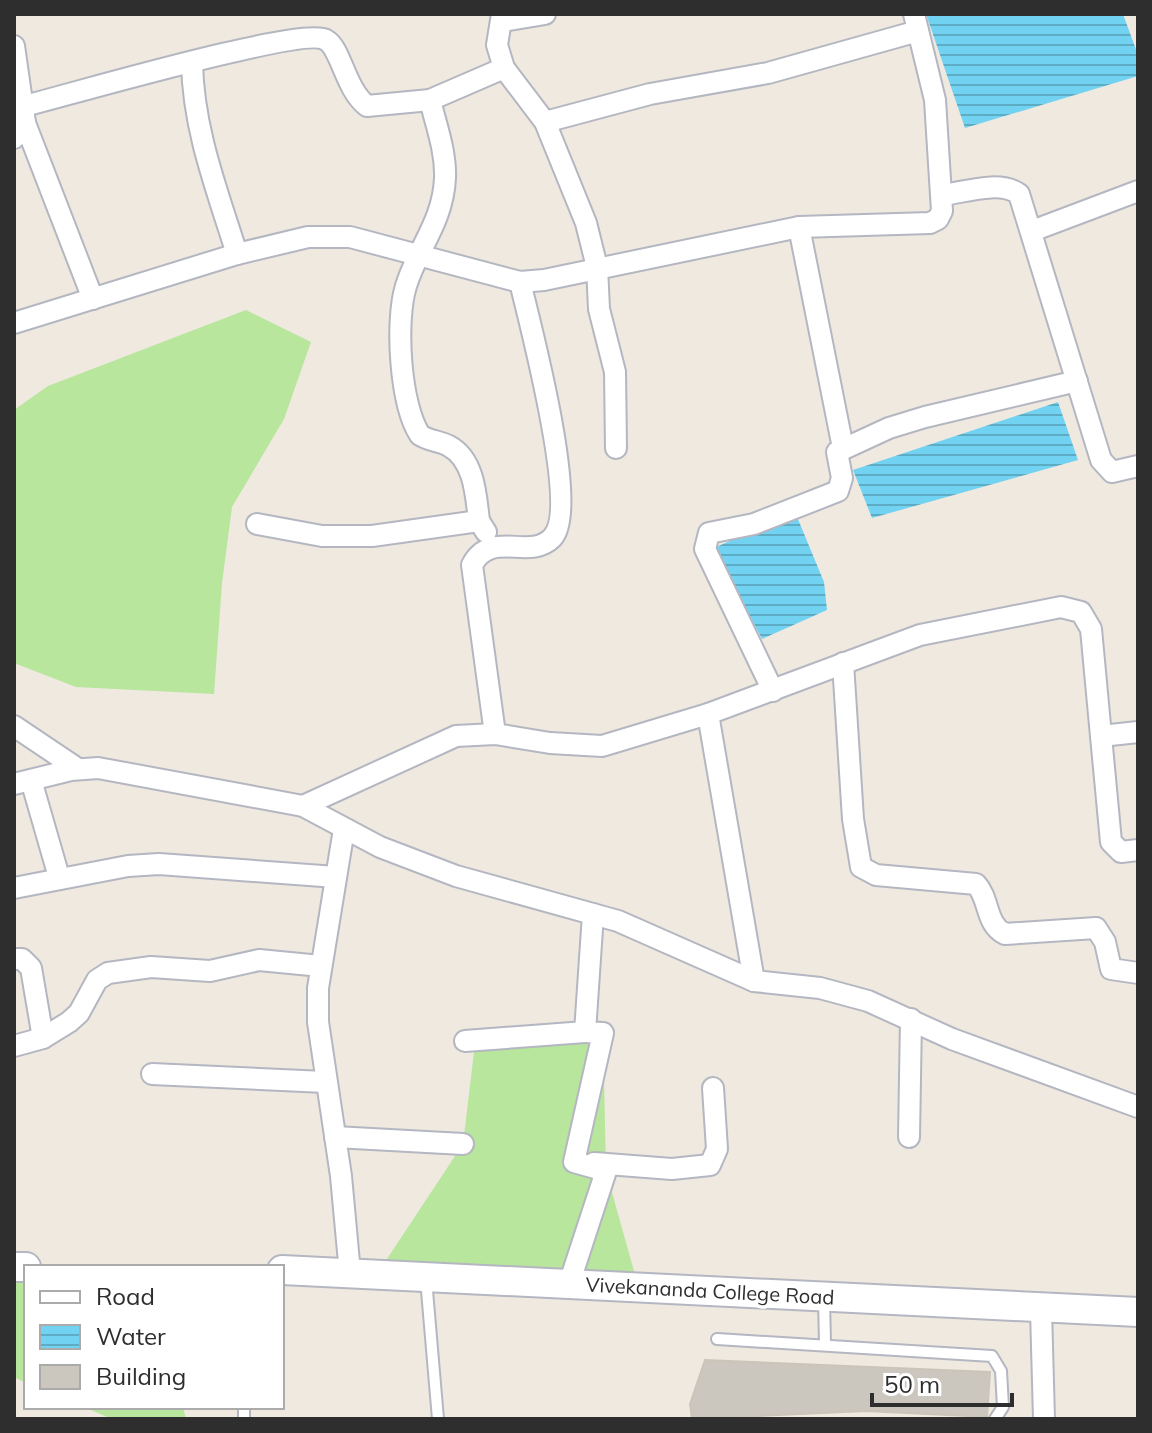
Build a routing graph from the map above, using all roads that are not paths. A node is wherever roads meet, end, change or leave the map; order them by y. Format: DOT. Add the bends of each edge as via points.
graph roads {
  1 [pos="545,14"];
  2 [pos="502,18"];
  3 [pos="916,22"];
  4 [pos="14,46"];
  5 [pos="192,62"];
  6 [pos="504,68"];
  7 [pos="430,100"];
  8 [pos="21,122"];
  9 [pos="545,122"];
  10 [pos="1138,191"];
  11 [pos="943,195"];
  12 [pos="799,227"];
  13 [pos="1032,231"];
  14 [pos="237,254"];
  15 [pos="420,256"];
  16 [pos="597,267"];
  17 [pos="520,282"];
  18 [pos="93,299"];
  19 [pos="14,323"];
  20 [pos="1077,381"];
  21 [pos="616,448"];
  22 [pos="843,448"];
  23 [pos="1138,466"];
  24 [pos="479,521"];
  25 [pos="257,524"];
  26 [pos="491,547"];
  27 [pos="843,663"];
  28 [pos="773,691"];
  29 [pos="708,714"];
  30 [pos="14,726"];
  31 [pos="1138,732"];
  32 [pos="495,734"];
  33 [pos="1101,736"];
  34 [pos="78,769"];
  35 [pos="22,782"];
  36 [pos="303,806"];
  37 [pos="344,829"];
  38 [pos="1138,850"];
  39 [pos="59,877"];
  40 [pos="336,877"];
  41 [pos="14,888"];
  42 [pos="593,914"];
  43 [pos="14,959"];
  44 [pos="321,966"];
  45 [pos="1138,973"];
  46 [pos="754,981"];
  47 [pos="911,1019"];
  48 [pos="585,1032"];
  49 [pos="43,1038"];
  50 [pos="465,1041"];
  51 [pos="14,1046"];
  52 [pos="152,1074"];
  53 [pos="325,1082"];
  54 [pos="713,1088"];
  55 [pos="1138,1107"];
  56 [pos="335,1137"];
  57 [pos="909,1137"];
  58 [pos="463,1144"];
  59 [pos="574,1162"];
  60 [pos="284,1270"];
  61 [pos="350,1273"];
  62 [pos="426,1277"];
  63 [pos="569,1284"];
  64 [pos="824,1297"];
  65 [pos="1041,1310"];
  66 [pos="1138,1312"];
  67 [pos="717,1339"];
  68 [pos="825,1343"];
  69 [pos="438,1419"];
  70 [pos="995,1419"];
  71 [pos="1044,1419"];
  1 -- 2 [label="street"];
  2 -- 6 [label="street" via="497,45"];
  3 -- 9 [label="street" via="768,73 637,97"];
  3 -- 11 [label="street" via="935,100"];
  4 -- 8 [label="street"];
  5 -- 7 [label="street" via="319,38 332,46 355,96 367,106"];
  5 -- 8 [label="street"];
  5 -- 14 [label="street" via="198,133"];
  6 -- 7 [label="street"];
  6 -- 9 [label="street"];
  7 -- 15 [label="street" via="445,177 438,221"];
  8 -- 18 [label="street"];
  9 -- 16 [label="street" via="571,180"];
  10 -- 13 [label="street"];
  11 -- 12 [label="street" via="942,211 930,223"];
  11 -- 13 [label="street" via="1010,188 1019,194"];
  12 -- 16 [label="street"];
  12 -- 22 [label="street"];
  13 -- 20 [label="street"];
  14 -- 15 [label="street" via="308,237 350,237"];
  14 -- 18 [label="street"];
  15 -- 17 [label="street"];
  15 -- 24 [label="street" via="401,304 407,408 420,435 464,459"];
  16 -- 17 [label="street"];
  16 -- 21 [label="street" via="599,309 615,372"];
  17 -- 26 [label="street" via="559,466 563,513 557,531 539,545"];
  18 -- 19 [label="street"];
  20 -- 22 [label="street" via="925,417"];
  20 -- 23 [label="street" via="1105,467 1112,472"];
  22 -- 28 [label="street" via="836,458 842,478 838,491 754,524 709,533 705,540"];
  24 -- 25 [label="street" via="372,536 322,536"];
  24 -- 26 [label="street"];
  26 -- 32 [label="street" via="472,565"];
  27 -- 28 [label="street"];
  27 -- 33 [label="street" via="967,624 1061,607 1081,612 1091,629"];
  27 -- 45 [label="street" via="861,867 876,875 976,884 984,893 991,922 1005,934 1096,928 1111,969"];
  28 -- 29 [label="street"];
  29 -- 32 [label="street" via="602,746"];
  29 -- 46 [label="street"];
  30 -- 34 [label="street"];
  31 -- 33 [label="street"];
  32 -- 36 [label="street" via="456,736"];
  33 -- 38 [label="street" via="1111,842 1121,852"];
  34 -- 35 [label="street"];
  34 -- 36 [label="street" via="110,770"];
  35 -- 39 [label="street"];
  36 -- 37 [label="street"];
  37 -- 40 [label="street"];
  37 -- 42 [label="street" via="456,876"];
  39 -- 40 [label="street" via="159,864"];
  39 -- 41 [label="street"];
  40 -- 44 [label="street"];
  42 -- 46 [label="street"];
  42 -- 48 [label="street"];
  43 -- 49 [label="street" via="31,968"];
  44 -- 49 [label="street" via="259,960 210,971 151,967 108,973 97,980 79,1013"];
  44 -- 53 [label="street" via="318,1022"];
  46 -- 47 [label="street" via="834,991"];
  47 -- 55 [label="street"];
  47 -- 57 [label="street"];
  48 -- 50 [label="street"];
  48 -- 59 [label="street" via="603,1033"];
  49 -- 51 [label="street"];
  52 -- 53 [label="street"];
  53 -- 56 [label="street"];
  54 -- 59 [label="street" via="717,1149 710,1165 672,1169"];
  56 -- 58 [label="street"];
  56 -- 61 [label="street"];
  59 -- 63 [label="street" via="606,1171"];
  60 -- 61 [label="street, Vivekananda College Road"];
  61 -- 62 [label="street, Vivekananda College Road"];
  62 -- 63 [label="street, Vivekananda College Road"];
  62 -- 69 [label="lane"];
  63 -- 64 [label="street, Vivekananda College Road"];
  64 -- 65 [label="street, Vivekananda College Road"];
  64 -- 68 [label="lane"];
  65 -- 66 [label="street, Vivekananda College Road"];
  65 -- 71 [label="street"];
  67 -- 68 [label="lane"];
  68 -- 70 [label="lane" via="992,1356 1001,1371 1003,1407"];
}
